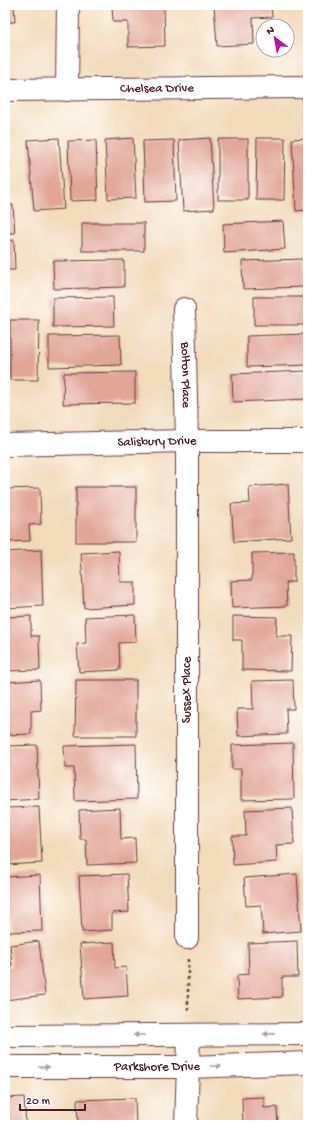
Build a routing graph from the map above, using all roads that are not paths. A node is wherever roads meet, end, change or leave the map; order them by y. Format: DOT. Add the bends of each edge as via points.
graph roads {
  1 [pos="68,5"];
  2 [pos="308,87"];
  3 [pos="5,90"];
  4 [pos="67,90"];
  5 [pos="184,309"];
  6 [pos="187,441"];
  7 [pos="308,441"];
  8 [pos="5,445"];
  9 [pos="188,938"];
  10 [pos="308,1034"];
  11 [pos="189,1035"];
  12 [pos="5,1036"];
  13 [pos="308,1063"];
  14 [pos="5,1067"];
  15 [pos="187,1067"];
  16 [pos="186,1125"];
  1 -- 4 [label="street"];
  2 -- 4 [label="street, Chelsea Drive"];
  3 -- 4 [label="street, Chelsea Drive"];
  5 -- 6 [label="street, Bolton Place"];
  6 -- 7 [label="street, Salisbury Drive"];
  6 -- 8 [label="street, Salisbury Drive"];
  6 -- 9 [label="street, Sussex Place"];
  10 -- 11 [label="street, one-way"];
  11 -- 12 [label="street, one-way"];
  11 -- 15 [label="street"];
  15 -- 13 [label="street, Parkshore Drive, one-way"];
  14 -- 15 [label="street, Parkshore Drive, one-way"];
  15 -- 16 [label="street"];
}
